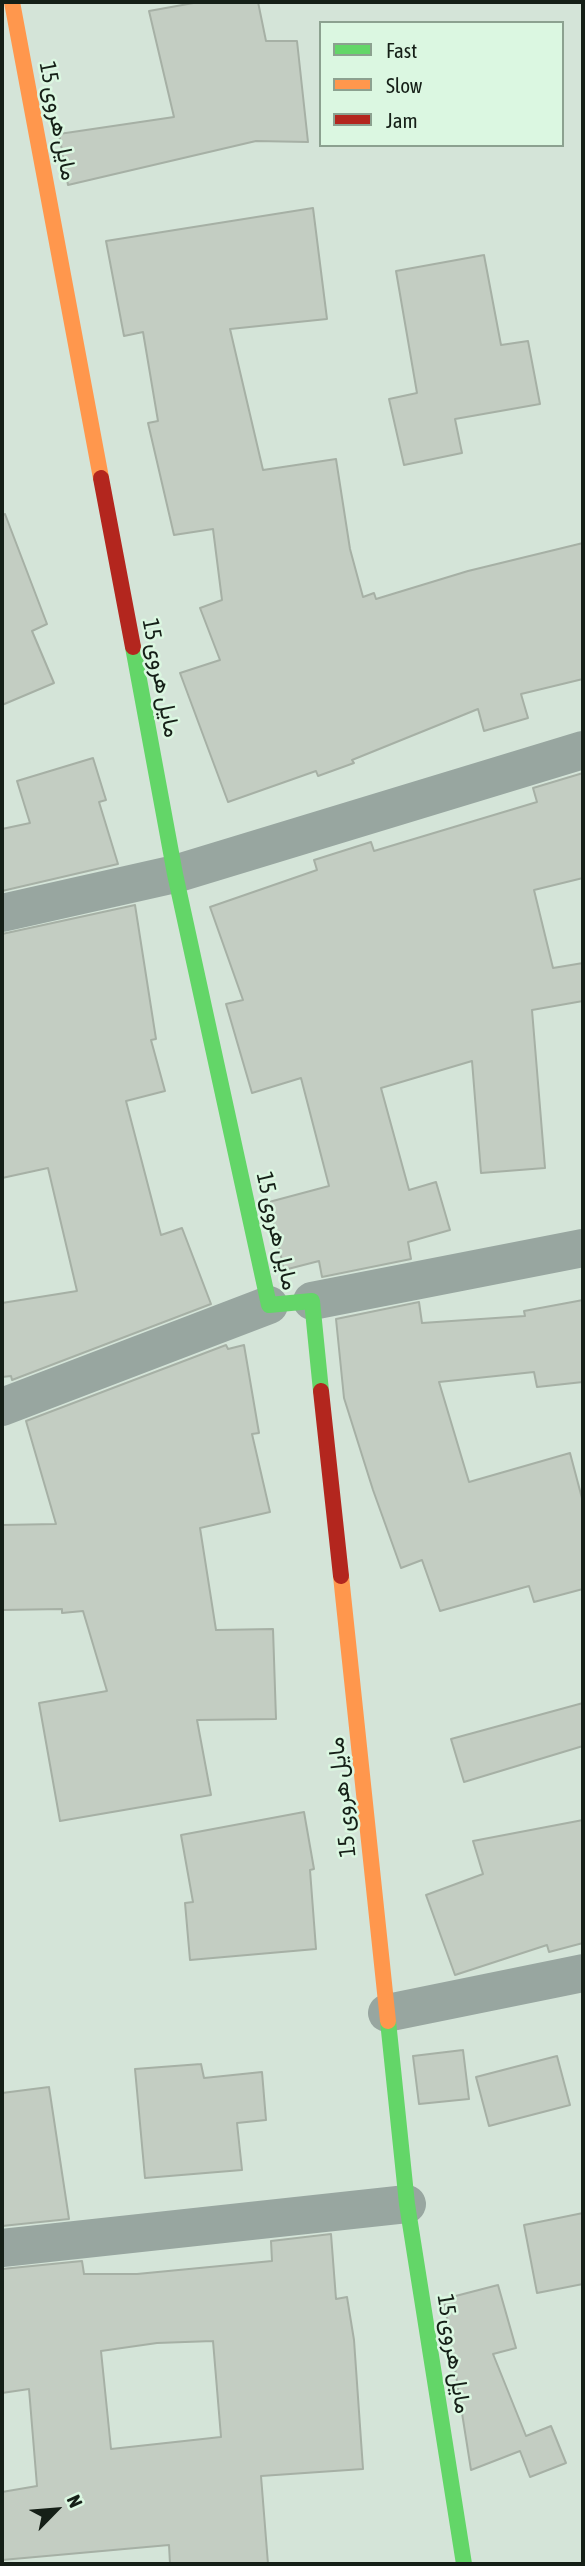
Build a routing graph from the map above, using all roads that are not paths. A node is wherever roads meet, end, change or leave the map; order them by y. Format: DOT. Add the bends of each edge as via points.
graph roads {
  1 [pos="12,2"];
  2 [pos="583,750"];
  3 [pos="175,874"];
  4 [pos="2,913"];
  5 [pos="583,1248"];
  6 [pos="312,1301"];
  7 [pos="269,1305"];
  8 [pos="2,1407"];
  9 [pos="583,1973"];
  10 [pos="387,2013"];
  11 [pos="407,2204"];
  12 [pos="2,2248"];
  13 [pos="464,2564"];
  1 -- 3 [label="street, مایل هروی 15"];
  2 -- 3 [label="street"];
  3 -- 4 [label="street"];
  3 -- 7 [label="street, مایل هروی 15"];
  5 -- 6 [label="street"];
  6 -- 7 [label="street, مایل هروی 15"];
  6 -- 10 [label="street, مایل هروی 15"];
  7 -- 8 [label="street"];
  9 -- 10 [label="street"];
  10 -- 11 [label="street, مایل هروی 15"];
  11 -- 12 [label="street"];
  11 -- 13 [label="street, مایل هروی 15"];
}
